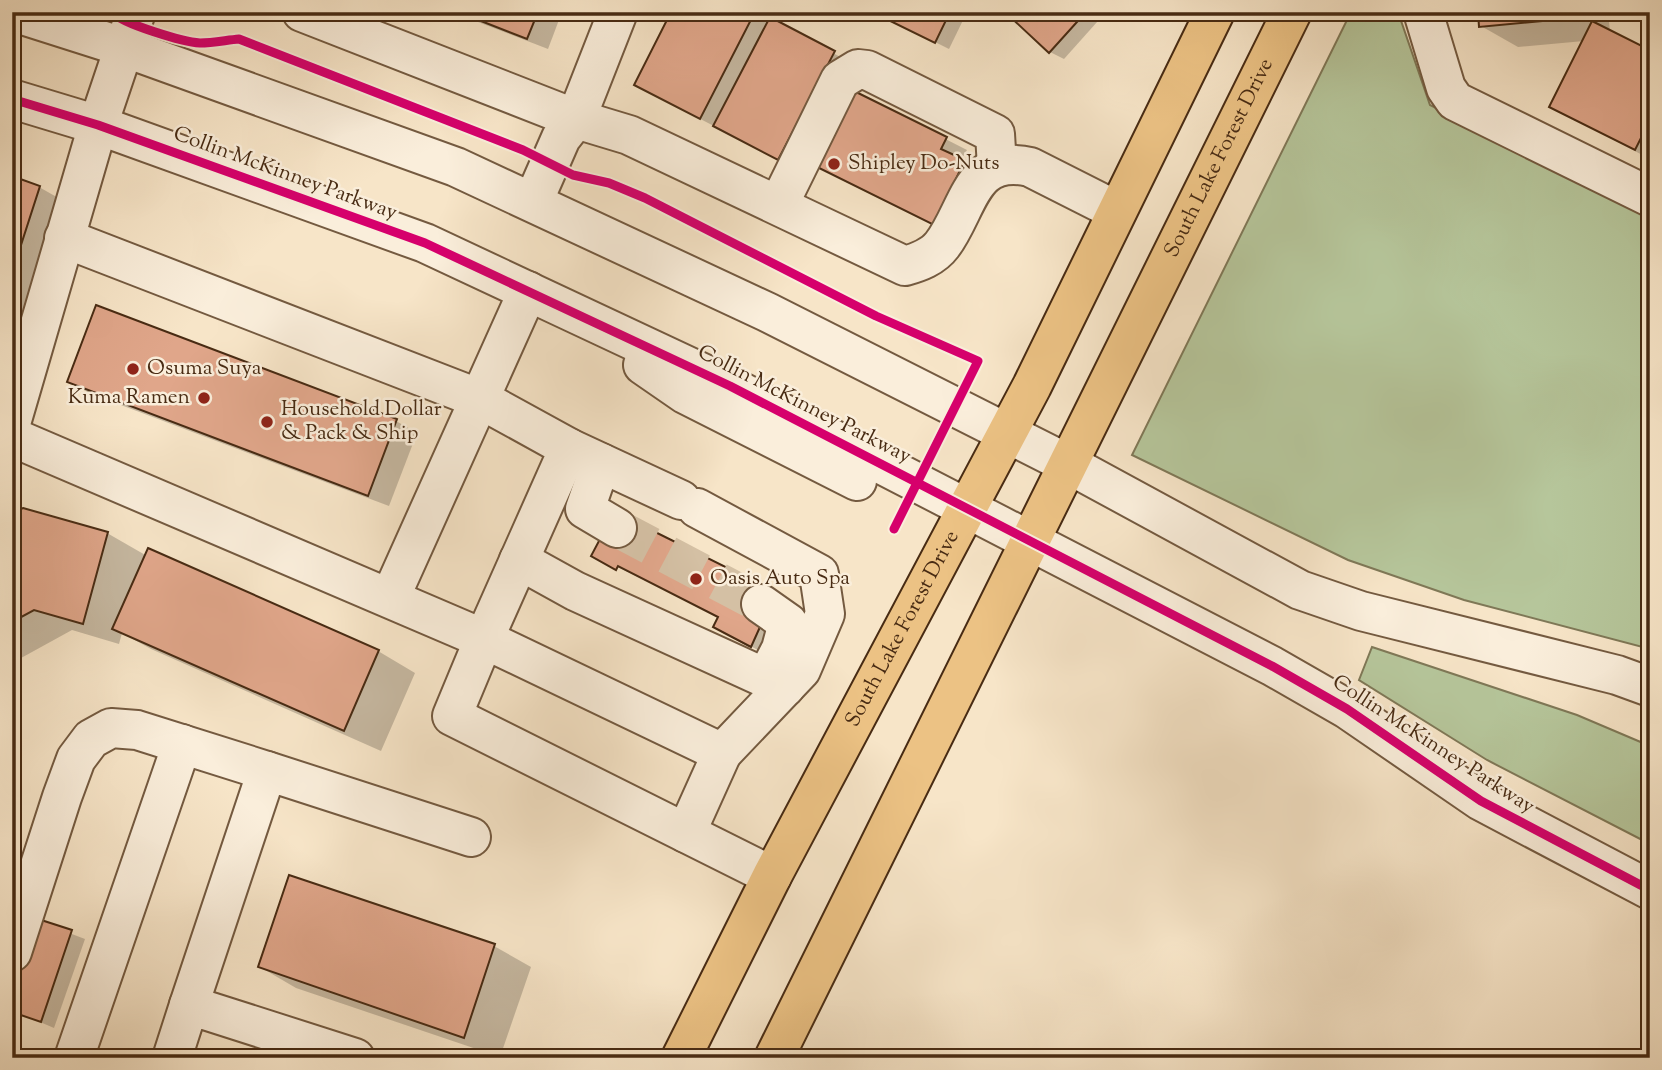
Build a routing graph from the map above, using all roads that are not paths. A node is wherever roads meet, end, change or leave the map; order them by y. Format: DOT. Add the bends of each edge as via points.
graph roads {
  1 [pos="13,12"];
  2 [pos="302,12"];
  3 [pos="618,12"];
  4 [pos="1215,12"];
  5 [pos="1292,12"];
  6 [pos="1423,12"];
  7 [pos="130,29"];
  8 [pos="12,99"];
  9 [pos="576,119"];
  10 [pos="98,125"];
  11 [pos="997,167"];
  12 [pos="1650,197"];
  13 [pos="533,202"];
  14 [pos="779,204"];
  15 [pos="1117,211"];
  16 [pos="64,238"];
  17 [pos="541,297"];
  18 [pos="480,400"];
  19 [pos="12,419"];
  20 [pos="1005,433"];
  21 [pos="12,437"];
  22 [pos="585,455"];
  23 [pos="1068,464"];
  24 [pos="960,520"];
  25 [pos="617,528"];
  26 [pos="1028,542"];
  27 [pos="519,561"];
  28 [pos="390,598"];
  29 [pos="761,604"];
  30 [pos="484,639"];
  31 [pos="775,682"];
  32 [pos="1650,687"];
  33 [pos="182,744"];
  34 [pos="722,753"];
  35 [pos="267,772"];
  36 [pos="686,833"];
  37 [pos="471,837"];
  38 [pos="772,876"];
  39 [pos="1650,890"];
  40 [pos="12,952"];
  41 [pos="190,1005"];
  42 [pos="74,1058"];
  43 [pos="172,1058"];
  44 [pos="355,1058"];
  45 [pos="681,1058"];
  46 [pos="774,1058"];
  1 -- 7 [label="street"];
  2 -- 9 [label="street"];
  3 -- 9 [label="street"];
  4 -- 15 [label="main road, South Lake Forest Drive"];
  5 -- 23 [label="main road, South Lake Forest Drive"];
  6 -- 12 [label="street" via="1446,88 1455,101"];
  7 -- 10 [label="street"];
  7 -- 13 [label="street"];
  8 -- 10 [label="street, Collin McKinney Parkway"];
  9 -- 13 [label="street" via="561,138"];
  9 -- 14 [label="street" via="629,135"];
  10 -- 16 [label="street"];
  10 -- 17 [label="street, Collin McKinney Parkway" via="425,243"];
  11 -- 14 [label="street" via="978,180 942,246 925,260 905,266"];
  11 -- 14 [label="street" via="995,134 858,69 840,80"];
  11 -- 15 [label="street" via="1030,167"];
  13 -- 20 [label="street" via="767,312"];
  15 -- 20 [label="main road, South Lake Forest Drive"];
  16 -- 18 [label="street"];
  16 -- 19 [label="street"];
  17 -- 18 [label="street"];
  17 -- 24 [label="street, Collin McKinney Parkway" via="730,386"];
  18 -- 22 [label="street"];
  18 -- 28 [label="street"];
  20 -- 23 [label="street"];
  20 -- 24 [label="main road, South Lake Forest Drive"];
  21 -- 28 [label="street"];
  22 -- 25 [label="street" via="584,509"];
  22 -- 27 [label="street"];
  22 -- 31 [label="street" via="689,504 819,575 825,614 801,670"];
  23 -- 26 [label="main road, South Lake Forest Drive"];
  23 -- 32 [label="street" via="1300,590 1361,611"];
  24 -- 26 [label="street, Collin McKinney Parkway"];
  24 -- 38 [label="main road, South Lake Forest Drive"];
  26 -- 39 [label="street, Collin McKinney Parkway" via="1283,673 1347,709 1481,801"];
  26 -- 46 [label="main road, South Lake Forest Drive"];
  27 -- 30 [label="street"];
  27 -- 31 [label="street"];
  28 -- 30 [label="street"];
  29 -- 31 [label="street" via="788,623"];
  30 -- 34 [label="street"];
  30 -- 36 [label="street" via="452,716"];
  31 -- 34 [label="street"];
  33 -- 35 [label="street"];
  33 -- 40 [label="street" via="137,730 111,728 91,739 76,759"];
  33 -- 42 [label="street"];
  34 -- 36 [label="street"];
  35 -- 37 [label="street"];
  35 -- 41 [label="street"];
  36 -- 38 [label="street"];
  38 -- 45 [label="main road, South Lake Forest Drive"];
  41 -- 43 [label="street"];
  41 -- 44 [label="street"];
}
